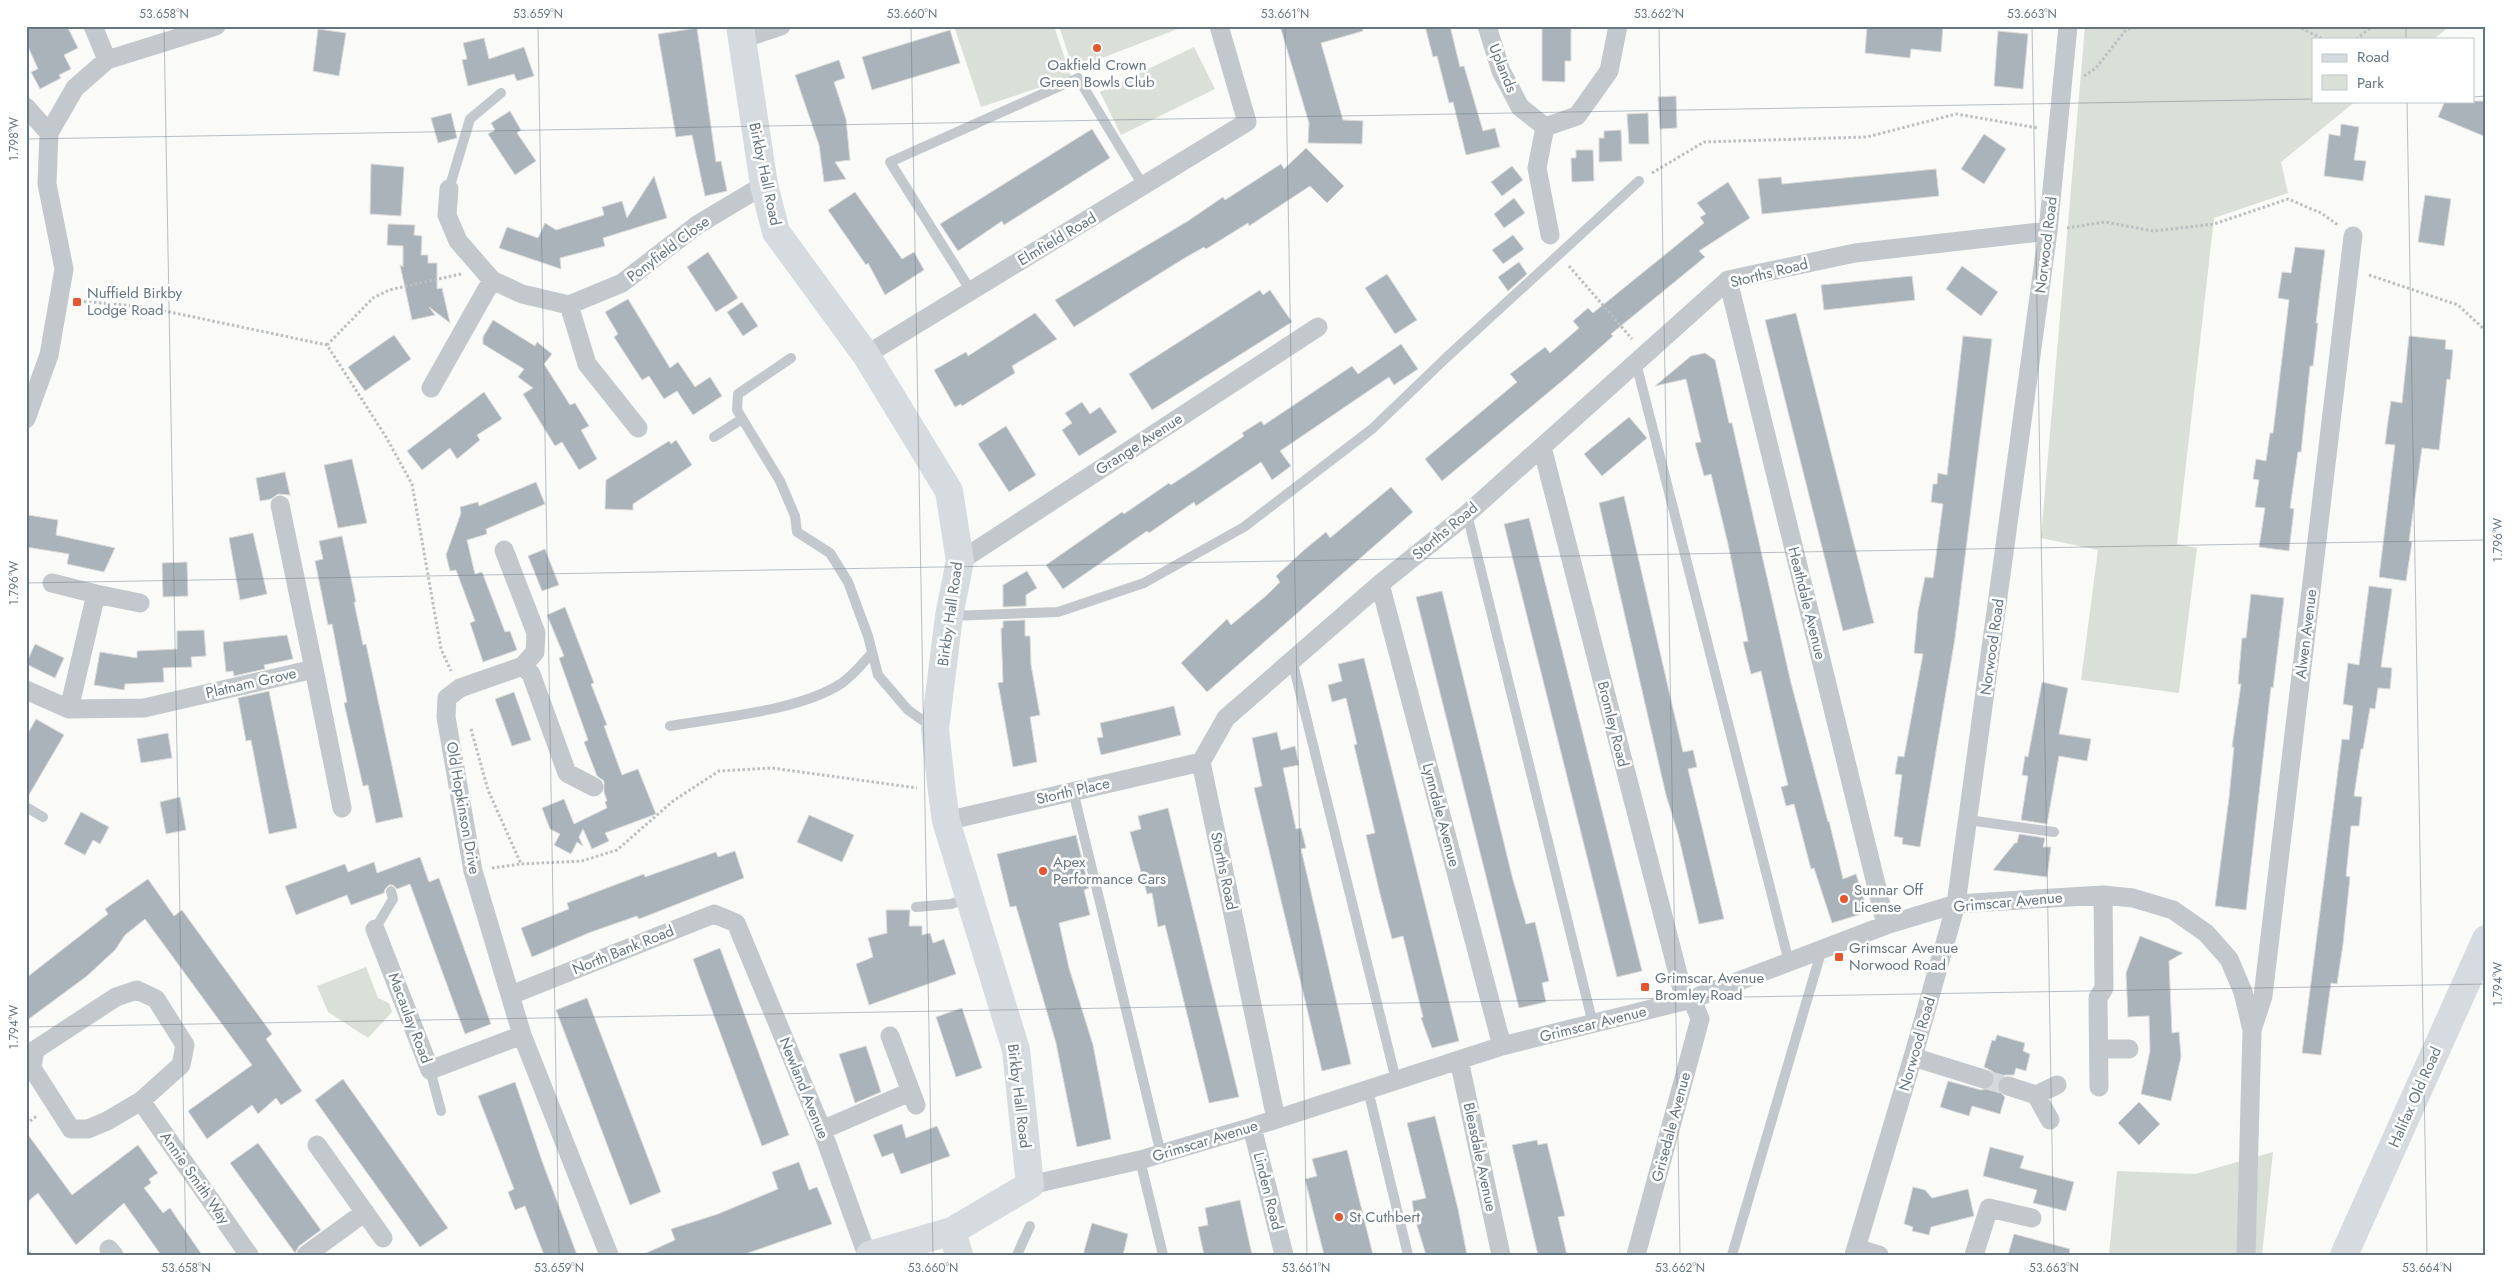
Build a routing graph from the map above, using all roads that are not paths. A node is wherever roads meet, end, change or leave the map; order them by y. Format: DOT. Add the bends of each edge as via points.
graph roads {
  1 [pos="93,26"];
  2 [pos="216,26"];
  3 [pos="781,26"];
  4 [pos="1218,26"];
  5 [pos="1487,26"];
  6 [pos="1618,26"];
  7 [pos="2068,26"];
  8 [pos="741,32"];
  9 [pos="107,60"];
  10 [pos="501,93"];
  11 [pos="26,107"];
  12 [pos="1545,127"];
  13 [pos="48,133"];
  14 [pos="1639,181"];
  15 [pos="764,185"];
  16 [pos="1144,186"];
  17 [pos="449,189"];
  18 [pos="2048,231"];
  19 [pos="1550,235"];
  20 [pos="2353,236"];
  21 [pos="492,280"];
  22 [pos="1728,280"];
  23 [pos="971,290"];
  24 [pos="569,305"];
  25 [pos="1318,327"];
  26 [pos="866,355"];
  27 [pos="791,358"];
  28 [pos="1641,359"];
  29 [pos="431,388"];
  30 [pos="26,419"];
  31 [pos="742,419"];
  32 [pos="638,428"];
  33 [pos="714,437"];
  34 [pos="1542,447"];
  35 [pos="280,505"];
  36 [pos="1466,514"];
  37 [pos="504,550"];
  38 [pos="960,561"];
  39 [pos="52,583"];
  40 [pos="1380,584"];
  41 [pos="96,594"];
  42 [pos="140,603"];
  43 [pos="949,616"];
  44 [pos="872,653"];
  45 [pos="1292,660"];
  46 [pos="522,666"];
  47 [pos="314,669"];
  48 [pos="27,692"];
  49 [pos="69,709"];
  50 [pos="670,726"];
  51 [pos="935,729"];
  52 [pos="1201,762"];
  53 [pos="594,787"];
  54 [pos="1073,791"];
  55 [pos="26,807"];
  56 [pos="342,808"];
  57 [pos="43,817"];
  58 [pos="1968,820"];
  59 [pos="946,821"];
  60 [pos="2054,832"];
  61 [pos="390,891"];
  62 [pos="2103,895"];
  63 [pos="968,898"];
  64 [pos="1956,904"];
  65 [pos="916,907"];
  66 [pos="736,923"];
  67 [pos="1886,925"];
  68 [pos="376,929"];
  69 [pos="2486,939"];
  70 [pos="1822,949"];
  71 [pos="1789,962"];
  72 [pos="511,995"];
  73 [pos="1689,1000"];
  74 [pos="1593,1024"];
  75 [pos="2252,1030"];
  76 [pos="522,1035"];
  77 [pos="890,1036"];
  78 [pos="1502,1046"];
  79 [pos="2129,1049"];
  80 [pos="2099,1050"];
  81 [pos="1914,1057"];
  82 [pos="1458,1060"];
  83 [pos="430,1070"];
  84 [pos="1984,1079"];
  85 [pos="1396,1080"];
  86 [pos="2008,1086"];
  87 [pos="2057,1086"];
  88 [pos="2098,1087"];
  89 [pos="1368,1090"];
  90 [pos="2036,1095"];
  91 [pos="141,1101"];
  92 [pos="441,1111"];
  93 [pos="1276,1119"];
  94 [pos="2050,1120"];
  95 [pos="1252,1127"];
  96 [pos="822,1130"];
  97 [pos="317,1145"];
  98 [pos="1160,1154"];
  99 [pos="1140,1160"];
  100 [pos="1030,1185"];
  101 [pos="365,1212"];
  102 [pos="2032,1218"];
  103 [pos="1030,1226"];
  104 [pos="384,1238"];
  105 [pos="955,1243"];
  106 [pos="1855,1251"];
  107 [pos="249,1255"];
  108 [pos="306,1255"];
  109 [pos="609,1255"];
  110 [pos="868,1255"];
  111 [pos="1017,1255"];
  112 [pos="1163,1255"];
  113 [pos="1284,1255"];
  114 [pos="1408,1255"];
  115 [pos="1501,1255"];
  116 [pos="1636,1255"];
  117 [pos="1732,1255"];
  118 [pos="1879,1255"];
  119 [pos="1974,1255"];
  120 [pos="2246,1255"];
  121 [pos="2344,1255"];
  1 -- 9 [label="street"];
  2 -- 9 [label="street"];
  3 -- 8 [label="street"];
  4 -- 16 [label="street, Elmfield Road" via="1247,122"];
  5 -- 12 [label="street, Uplands" via="1501,71 1520,106"];
  6 -- 12 [label="street" via="1609,72 1576,116"];
  7 -- 18 [label="street, Norwood Road"];
  8 -- 15 [label="street, Birkby Hall Road"];
  9 -- 13 [label="street" via="75,88"];
  10 -- 17 [label="lane" via="470,119"];
  11 -- 13 [label="street"];
  12 -- 19 [label="street" via="1538,168"];
  13 -- 30 [label="street" via="47,184 64,269 49,354"];
  14 -- 43 [label="lane" via="1372,429 1244,527 1144,583 1058,612"];
  15 -- 24 [label="street, Ponyfield Close" via="697,224 622,283"];
  15 -- 26 [label="street, Birkby Hall Road" via="776,232"];
  16 -- 23 [label="street, Elmfield Road"];
  16 -- 23 [label="lane" via="1078,78 890,162"];
  17 -- 21 [label="street" via="448,215 458,241"];
  18 -- 22 [label="street, Storths Road" via="1855,253"];
  18 -- 58 [label="street, Norwood Road"];
  20 -- 75 [label="street, Alwen Avenue" via="2263,996"];
  21 -- 24 [label="street" via="522,294"];
  21 -- 29 [label="street"];
  22 -- 28 [label="street, Storths Road"];
  22 -- 67 [label="street, Heathdale Avenue"];
  23 -- 26 [label="street, Elmfield Road"];
  24 -- 32 [label="street" via="587,364"];
  25 -- 38 [label="street, Grange Avenue"];
  26 -- 38 [label="street, Birkby Hall Road" via="949,491"];
  27 -- 31 [label="lane" via="738,394 737,410"];
  28 -- 34 [label="street, Storths Road"];
  28 -- 71 [label="lane"];
  31 -- 33 [label="lane"];
  31 -- 44 [label="lane" via="780,481 795,516 797,532 830,553 848,582"];
  34 -- 36 [label="street, Storths Road"];
  34 -- 73 [label="street, Bromley Road"];
  35 -- 47 [label="street, Platnam Grove"];
  36 -- 40 [label="street, Storths Road"];
  36 -- 74 [label="lane"];
  37 -- 46 [label="street" via="536,633 535,652"];
  38 -- 43 [label="street, Birkby Hall Road"];
  39 -- 41 [label="street"];
  40 -- 45 [label="street, Storths Road"];
  40 -- 78 [label="street, Lynndale Avenue"];
  41 -- 42 [label="street"];
  41 -- 49 [label="street"];
  43 -- 51 [label="street, Birkby Hall Road"];
  44 -- 50 [label="lane" via="843,682 809,698"];
  44 -- 51 [label="lane" via="878,675 908,710"];
  45 -- 52 [label="street, Storths Road" via="1226,718"];
  45 -- 85 [label="lane"];
  46 -- 53 [label="street" via="531,674 567,773"];
  46 -- 72 [label="street, Old Hopkinson Drive" via="460,688 447,698 446,717 474,871"];
  47 -- 49 [label="street, Platnam Grove" via="144,708"];
  47 -- 56 [label="street"];
  48 -- 49 [label="street, Platnam Grove"];
  51 -- 59 [label="street, Birkby Hall Road"];
  52 -- 54 [label="street, Storth Place"];
  52 -- 93 [label="street, Storths Road"];
  54 -- 59 [label="street, Storth Place"];
  54 -- 98 [label="lane"];
  55 -- 57 [label="lane"];
  58 -- 60 [label="lane"];
  58 -- 64 [label="street, Norwood Road"];
  59 -- 63 [label="street, Birkby Hall Road"];
  61 -- 68 [label="lane" via="393,899"];
  62 -- 64 [label="street, Grimscar Avenue"];
  62 -- 75 [label="street, Grimscar Avenue" via="2133,898 2173,910 2206,933 2229,959 2243,992"];
  62 -- 80 [label="street" via="2104,988 2098,998"];
  63 -- 65 [label="lane" via="951,904"];
  63 -- 100 [label="street, Birkby Hall Road" via="1016,1050"];
  64 -- 67 [label="street, Grimscar Avenue"];
  64 -- 81 [label="street, Norwood Road"];
  66 -- 72 [label="street, North Bank Road" via="714,914"];
  66 -- 96 [label="street, Newland Avenue"];
  67 -- 70 [label="street, Grimscar Avenue"];
  68 -- 83 [label="street, Macaulay Road"];
  69 -- 121 [label="street, Halifax Old Road"];
  70 -- 71 [label="street, Grimscar Avenue"];
  70 -- 117 [label="lane"];
  71 -- 73 [label="street, Grimscar Avenue"];
  72 -- 76 [label="street"];
  73 -- 74 [label="street, Grimscar Avenue"];
  73 -- 116 [label="street, Grisedale Avenue" via="1700,1019"];
  74 -- 78 [label="street, Grimscar Avenue"];
  75 -- 120 [label="street, Grimscar Avenue"];
  76 -- 83 [label="street, Macaulay Road"];
  76 -- 109 [label="street"];
  77 -- 96 [label="street" via="913,1098"];
  78 -- 82 [label="street, Grimscar Avenue"];
  79 -- 80 [label="street"];
  80 -- 88 [label="street"];
  81 -- 84 [label="street"];
  81 -- 106 [label="street, Norwood Road"];
  82 -- 85 [label="street, Grimscar Avenue"];
  82 -- 115 [label="street, Bleasdale Avenue"];
  83 -- 92 [label="lane"];
  85 -- 89 [label="street, Grimscar Avenue"];
  86 -- 90 [label="street"];
  87 -- 90 [label="street"];
  89 -- 93 [label="street, Grimscar Avenue"];
  89 -- 114 [label="lane"];
  90 -- 94 [label="street"];
  91 -- 91 [label="street" via="88,1129 71,1129 32,1068 35,1050 116,997 137,990 156,999 185,1045 181,1065"];
  91 -- 107 [label="street, Annie Smith Way"];
  93 -- 95 [label="street, Grimscar Avenue"];
  95 -- 98 [label="street, Grimscar Avenue"];
  95 -- 113 [label="street, Linden Road"];
  96 -- 110 [label="street, Newland Avenue"];
  97 -- 101 [label="street"];
  98 -- 99 [label="street, Grimscar Avenue"];
  99 -- 100 [label="street, Grimscar Avenue"];
  99 -- 112 [label="lane"];
  100 -- 105 [label="street, Grimscar Avenue"];
  101 -- 104 [label="street"];
  101 -- 108 [label="street"];
  102 -- 119 [label="street" via="1989,1208"];
  103 -- 111 [label="lane"];
  105 -- 110 [label="street, Grimscar Avenue"];
  106 -- 118 [label="street"];
}
